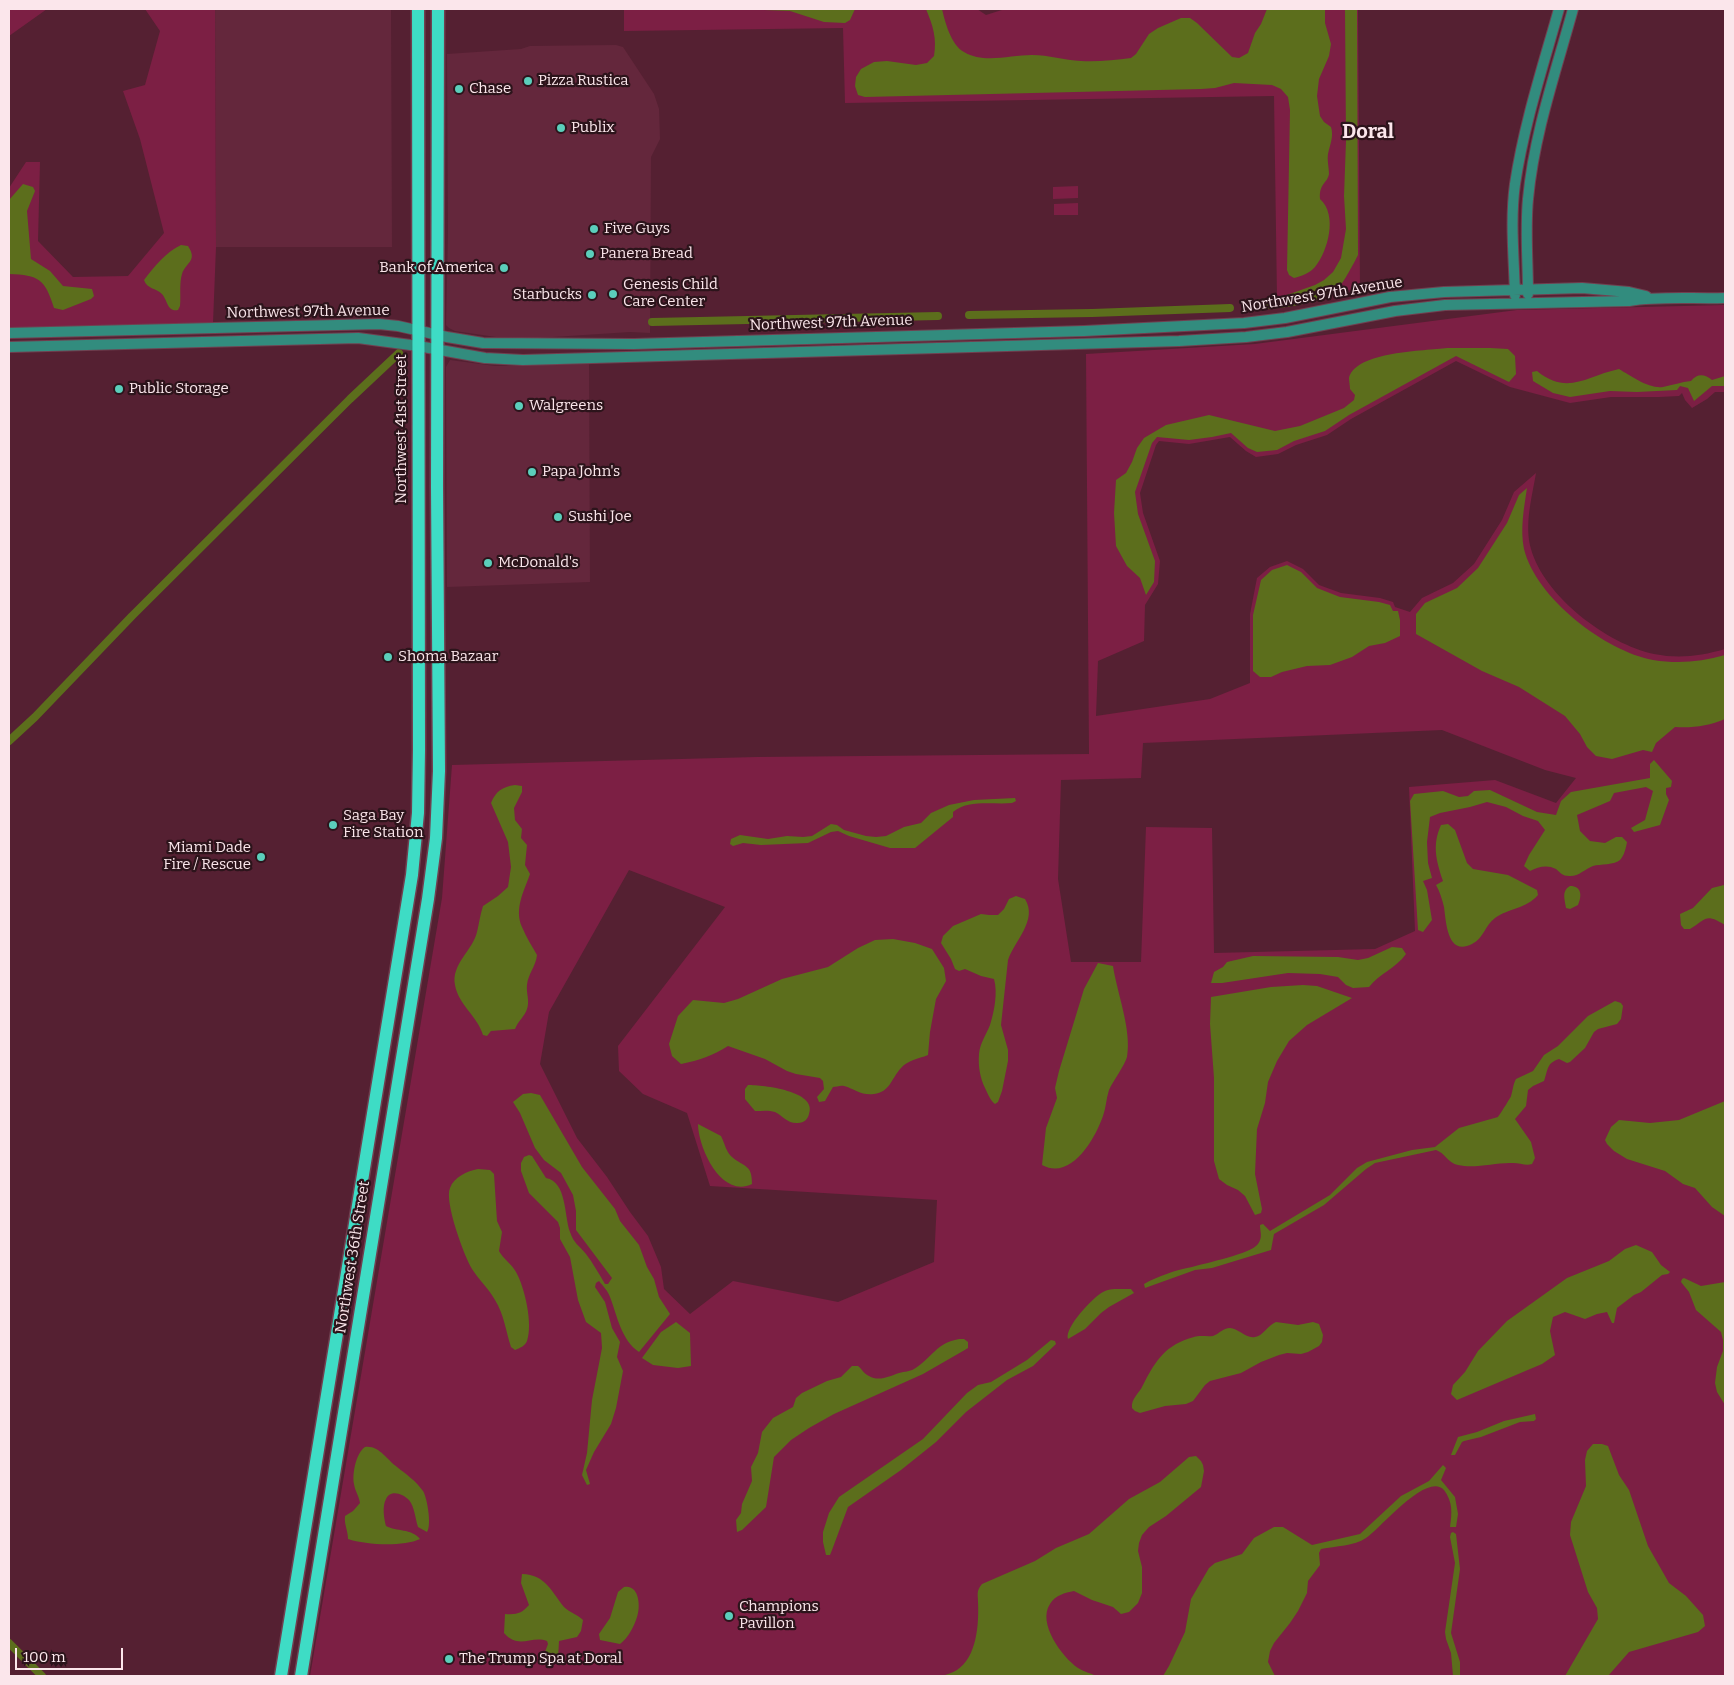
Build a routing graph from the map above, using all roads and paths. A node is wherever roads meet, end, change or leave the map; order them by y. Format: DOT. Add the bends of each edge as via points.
graph roads {
  1 [pos="418,9"];
  2 [pos="438,9"];
  3 [pos="1559,9"];
  4 [pos="1573,9"];
  5 [pos="1514,196"];
  6 [pos="1528,197"];
  7 [pos="1514,289"];
  8 [pos="1528,289"];
  9 [pos="1651,297"];
  10 [pos="1725,298"];
  11 [pos="1515,303"];
  12 [pos="1528,303"];
  13 [pos="418,330"];
  14 [pos="9,333"];
  15 [pos="438,335"];
  16 [pos="418,346"];
  17 [pos="9,347"];
  18 [pos="438,349"];
  19 [pos="418,546"];
  20 [pos="438,547"];
  21 [pos="418,571"];
  22 [pos="438,597"];
  23 [pos="418,614"];
  24 [pos="418,643"];
  25 [pos="438,663"];
  26 [pos="419,750"];
  27 [pos="439,750"];
  28 [pos="415,849"];
  29 [pos="384,1051"];
  30 [pos="403,1054"];
  31 [pos="369,1143"];
  32 [pos="388,1147"];
  33 [pos="351,1252"];
  34 [pos="370,1256"];
  35 [pos="334,1355"];
  36 [pos="353,1359"];
  37 [pos="300,1563"];
  38 [pos="319,1567"];
  39 [pos="281,1676"];
  40 [pos="301,1676"];
  1 -- 13 [label="main road, Northwest 41st Street"];
  2 -- 15 [label="main road"];
  3 -- 5 [label="street" via="1522,144"];
  4 -- 6 [label="street" via="1539,136"];
  5 -- 6 [label="street"];
  5 -- 7 [label="street"];
  6 -- 8 [label="street"];
  7 -- 8 [label="street, Northwest 97th Avenue"];
  7 -- 11 [label="street"];
  7 -- 15 [label="street, Northwest 97th Avenue" via="1390,297 1285,318 1175,328 634,344 501,344"];
  8 -- 9 [label="street, Northwest 97th Avenue" via="1582,288"];
  8 -- 12 [label="street"];
  9 -- 10 [label="street, Northwest 97th Avenue"];
  9 -- 12 [label="street, Northwest 97th Avenue" via="1629,301"];
  11 -- 12 [label="street, Northwest 97th Avenue"];
  11 -- 18 [label="street, Northwest 97th Avenue" via="1437,306 1287,332 1179,341 523,360 485,358"];
  13 -- 14 [label="street, Northwest 97th Avenue" via="379,324"];
  13 -- 15 [label="street, Northwest 97th Avenue"];
  13 -- 16 [label="main road, Northwest 41st Street"];
  15 -- 18 [label="main road"];
  16 -- 17 [label="street, Northwest 97th Avenue" via="352,338"];
  16 -- 18 [label="street, Northwest 97th Avenue"];
  16 -- 19 [label="main road, Northwest 41st Street"];
  18 -- 20 [label="main road"];
  19 -- 20 [label="main road"];
  19 -- 21 [label="main road, Northwest 41st Street"];
  20 -- 22 [label="main road"];
  21 -- 22 [label="main road" via="429,590"];
  21 -- 23 [label="main road, Northwest 41st Street"];
  22 -- 23 [label="main road" via="429,600"];
  22 -- 25 [label="main road"];
  23 -- 24 [label="main road, Northwest 41st Street"];
  24 -- 25 [label="main road" via="428,648"];
  24 -- 26 [label="main road, Northwest 41st Street"];
  25 -- 27 [label="main road"];
  26 -- 27 [label="main road"];
  26 -- 28 [label="main road, Northwest 41st Street"];
  27 -- 30 [label="main road, Northwest 36th Street" via="436,843"];
  28 -- 29 [label="main road, Northwest 36th Street"];
  29 -- 30 [label="main road"];
  29 -- 31 [label="main road, Northwest 36th Street"];
  30 -- 32 [label="main road, Northwest 36th Street"];
  31 -- 32 [label="main road"];
  31 -- 33 [label="main road, Northwest 36th Street"];
  32 -- 34 [label="main road, Northwest 36th Street"];
  33 -- 34 [label="main road"];
  33 -- 35 [label="main road, Northwest 36th Street"];
  34 -- 36 [label="main road, Northwest 36th Street"];
  35 -- 36 [label="main road"];
  35 -- 37 [label="main road, Northwest 36th Street"];
  36 -- 38 [label="main road, Northwest 36th Street"];
  37 -- 38 [label="main road"];
  37 -- 39 [label="main road, Northwest 36th Street"];
  38 -- 40 [label="main road, Northwest 36th Street"];
}
